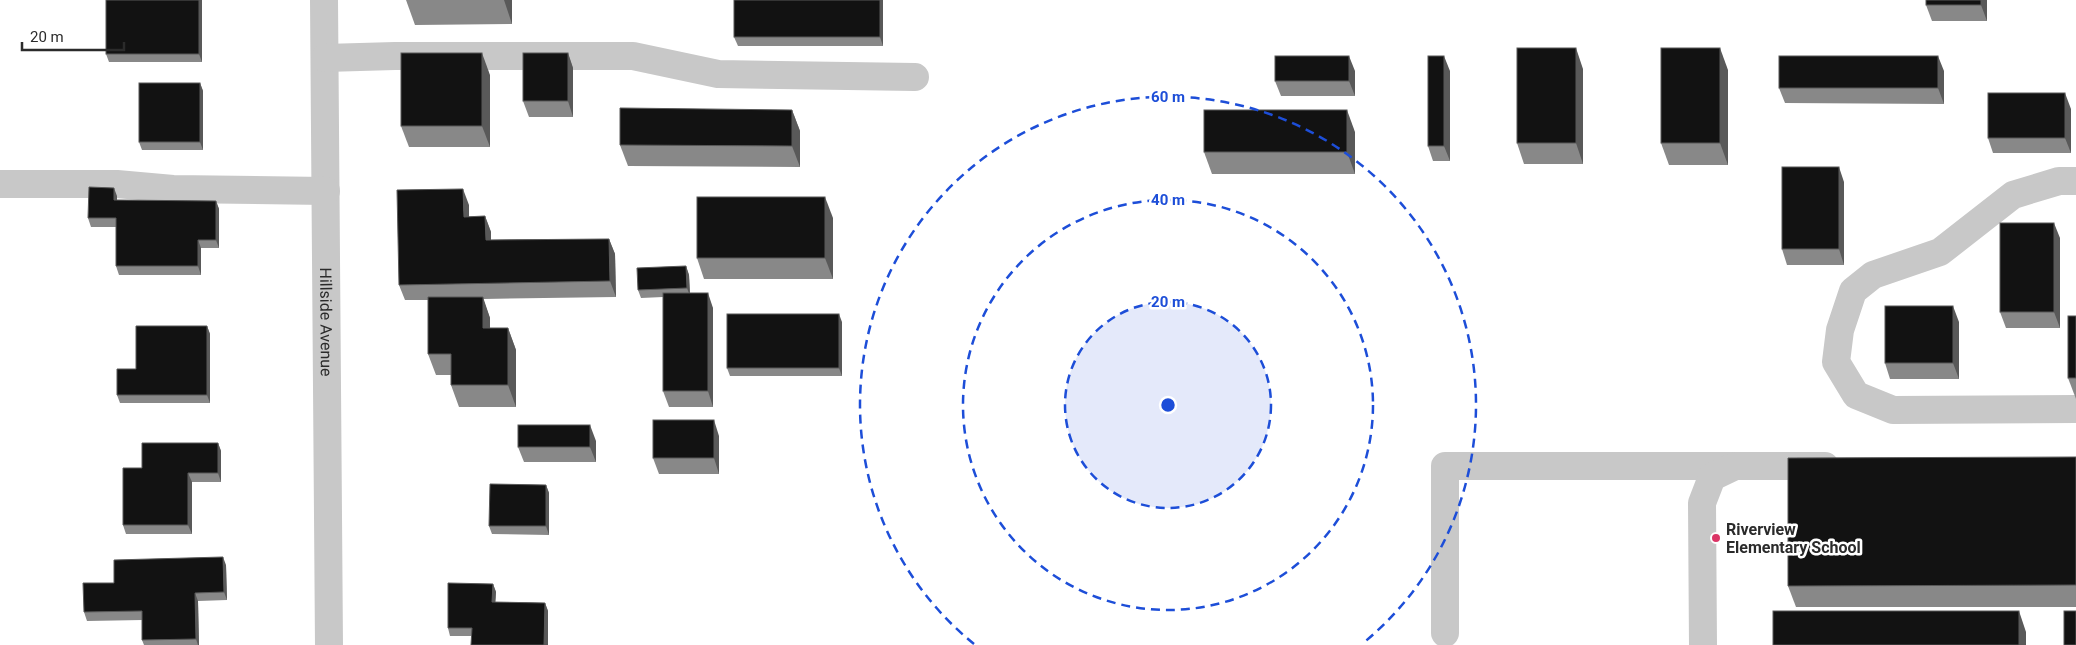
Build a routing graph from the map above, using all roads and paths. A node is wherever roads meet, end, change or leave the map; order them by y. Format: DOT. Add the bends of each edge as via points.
graph roads {
  1 [pos="324,0"];
  2 [pos="325,58"];
  3 [pos="915,77"];
  4 [pos="2076,181"];
  5 [pos="0,184"];
  6 [pos="326,191"];
  7 [pos="2076,409"];
  8 [pos="1735,466"];
  9 [pos="1852,466"];
  10 [pos="1445,633"];
  11 [pos="329,645"];
  12 [pos="1703,645"];
  1 -- 2 [label="street, Hillside Avenue"];
  2 -- 3 [label="street" via="633,56 718,74"];
  2 -- 6 [label="street, Hillside Avenue"];
  4 -- 7 [label="street" via="2059,181 2013,195 1940,252 1873,274 1853,291 1840,330 1836,362 1856,395 1893,410"];
  5 -- 6 [label="street" via="118,184 172,189"];
  6 -- 11 [label="street, Hillside Avenue"];
  8 -- 9 [label="street"];
  8 -- 10 [label="street" via="1445,466"];
  8 -- 12 [label="street" via="1712,477 1702,503"];
}
